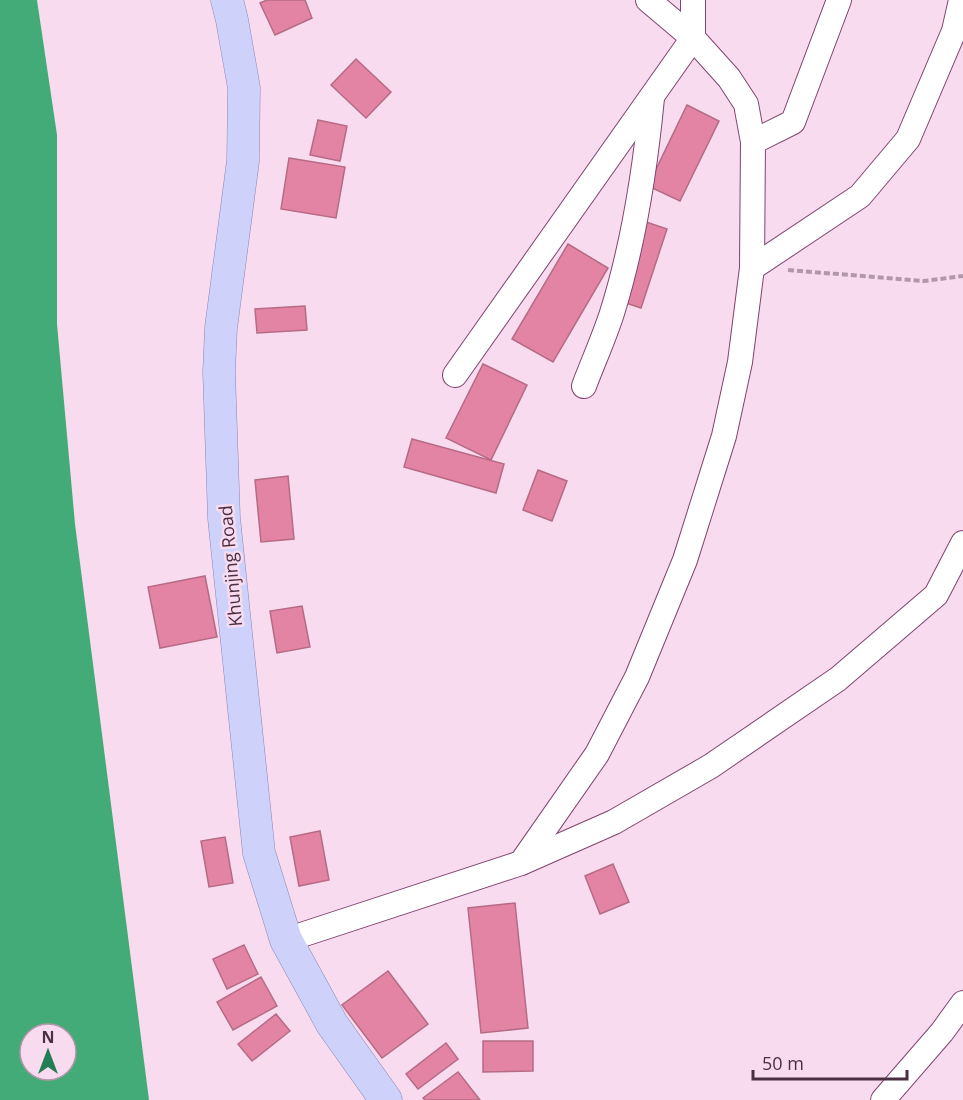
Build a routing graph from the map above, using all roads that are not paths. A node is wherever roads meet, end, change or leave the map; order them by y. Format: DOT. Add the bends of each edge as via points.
graph roads {
  1 [pos="227,0"];
  2 [pos="648,0"];
  3 [pos="693,0"];
  4 [pos="839,0"];
  5 [pos="961,0"];
  6 [pos="693,38"];
  7 [pos="652,96"];
  8 [pos="753,142"];
  9 [pos="752,267"];
  10 [pos="455,375"];
  11 [pos="584,386"];
  12 [pos="963,543"];
  13 [pos="521,863"];
  14 [pos="286,940"];
  15 [pos="963,1004"];
  16 [pos="386,1100"];
  17 [pos="883,1100"];
  1 -- 14 [label="main road, Khunjing Road" via="244,88 243,161 221,328 224,518 259,853"];
  2 -- 6 [label="street"];
  3 -- 6 [label="street"];
  4 -- 8 [label="street" via="793,122"];
  5 -- 9 [label="street" via="954,31 908,139 860,196"];
  6 -- 7 [label="street"];
  6 -- 8 [label="street" via="729,78 746,104"];
  7 -- 10 [label="street"];
  7 -- 11 [label="street" via="646,163 630,244 611,315"];
  8 -- 9 [label="street"];
  9 -- 13 [label="street" via="740,362 724,436 686,560 637,677 597,754"];
  12 -- 13 [label="street" via="936,595 838,680 711,766 624,816"];
  13 -- 14 [label="street"];
  14 -- 16 [label="main road, Khunjing Road" via="332,1024"];
  15 -- 17 [label="street"];
}
